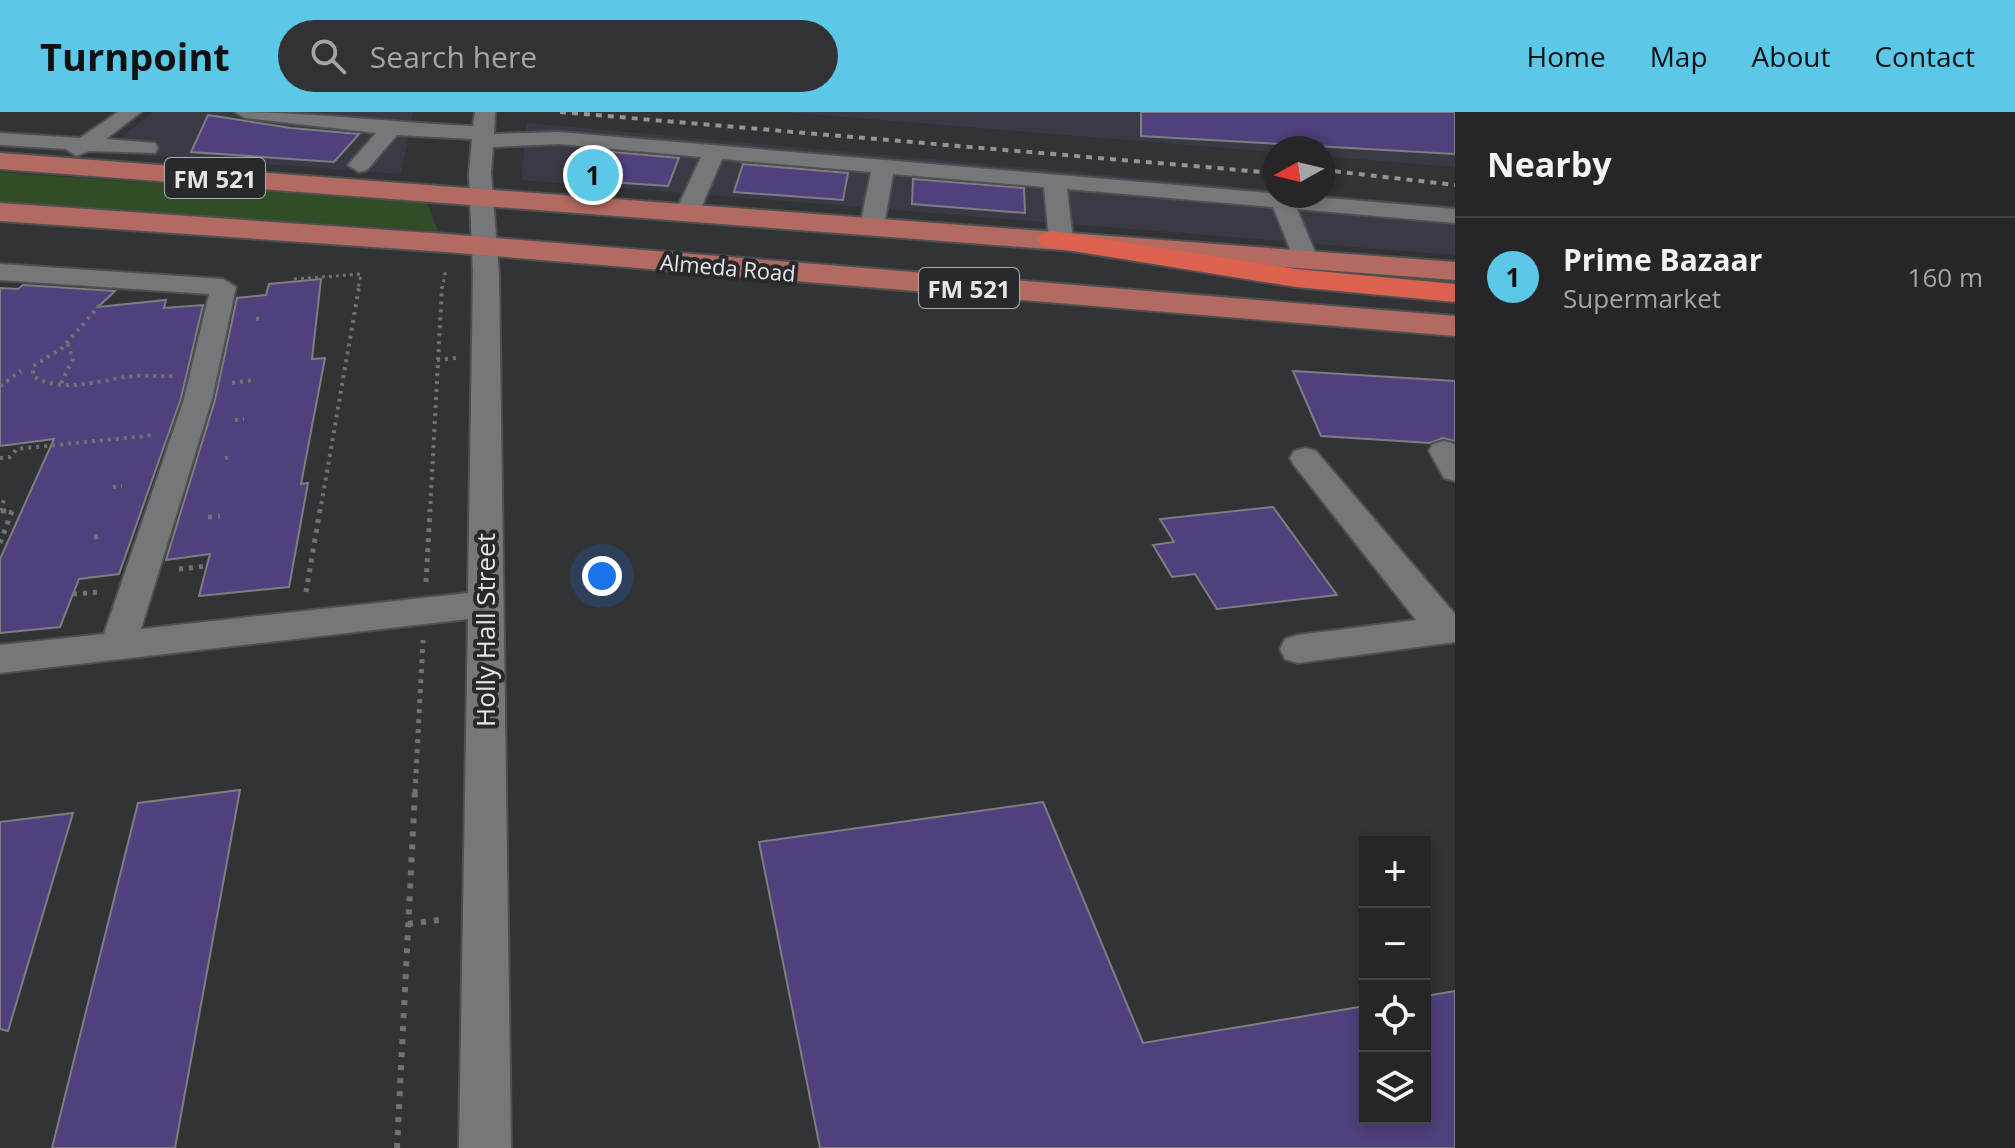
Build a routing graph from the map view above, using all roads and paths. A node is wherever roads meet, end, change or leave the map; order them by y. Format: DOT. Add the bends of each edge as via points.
graph roads {
  1 [pos="131,112"];
  2 [pos="245,112"];
  3 [pos="392,129"];
  4 [pos="484,129"];
  5 [pos="0,139"];
  6 [pos="84,145"];
  7 [pos="147,148"];
  8 [pos="714,152"];
  9 [pos="0,161"];
  10 [pos="359,165"];
  11 [pos="54,166"];
  12 [pos="883,167"];
  13 [pos="1055,183"];
  14 [pos="481,197"];
  15 [pos="1263,201"];
  16 [pos="1335,207"];
  17 [pos="616,208"];
  18 [pos="1285,208"];
  19 [pos="687,213"];
  20 [pos="3,214"];
  21 [pos="1455,216"];
  22 [pos="872,226"];
  23 [pos="1056,240"];
  24 [pos="484,246"];
  25 [pos="590,255"];
  26 [pos="1306,259"];
  27 [pos="447,260"];
  28 [pos="1455,271"];
  29 [pos="0,272"];
  30 [pos="294,279"];
  31 [pos="122,282"];
  32 [pos="1455,293"];
  33 [pos="262,318"];
  34 [pos="256,319"];
  35 [pos="1455,326"];
  36 [pos="60,337"];
  37 [pos="68,340"];
  38 [pos="21,371"];
  39 [pos="202,373"];
  40 [pos="61,384"];
  41 [pos="0,386"];
  42 [pos="244,419"];
  43 [pos="235,420"];
  44 [pos="187,432"];
  45 [pos="233,457"];
  46 [pos="0,458"];
  47 [pos="225,458"];
  48 [pos="1305,458"];
  49 [pos="122,486"];
  50 [pos="113,487"];
  51 [pos="4,499"];
  52 [pos="0,511"];
  53 [pos="220,516"];
  54 [pos="208,517"];
  55 [pos="104,536"];
  56 [pos="94,537"];
  57 [pos="0,543"];
  58 [pos="486,604"];
  59 [pos="424,611"];
  60 [pos="300,625"];
  61 [pos="1450,628"];
  62 [pos="118,646"];
  63 [pos="1298,649"];
  64 [pos="0,659"];
  65 [pos="397,1148"];
  66 [pos="485,1148"];
  1 -- 6 [label="street"];
  2 -- 3 [label="street"];
  3 -- 4 [label="street"];
  3 -- 10 [label="street"];
  4 -- 8 [label="street"];
  4 -- 14 [label="street, Holly Hall Street"];
  5 -- 6 [label="street"];
  6 -- 7 [label="street"];
  6 -- 11 [label="street"];
  8 -- 12 [label="street"];
  8 -- 19 [label="street"];
  9 -- 11 [label="main road, Almeda Road / FM 521"];
  11 -- 14 [label="main road, Almeda Road / FM 521"];
  12 -- 13 [label="street"];
  12 -- 22 [label="street"];
  13 -- 15 [label="street"];
  13 -- 23 [label="street"];
  14 -- 17 [label="main road, Almeda Road / FM 521"];
  14 -- 24 [label="street, Holly Hall Street"];
  16 -- 21 [label="street"];
  17 -- 19 [label="main road, Almeda Road / FM 521"];
  17 -- 25 [label="main road" via="579,222 564,236 567,244"];
  18 -- 26 [label="street"];
  19 -- 22 [label="main road, Almeda Road / FM 521"];
  20 -- 24 [label="main road, Almeda Road / FM 521"];
  22 -- 23 [label="main road, Almeda Road / FM 521"];
  23 -- 26 [label="main road, Almeda Road / FM 521"];
  23 -- 32 [label="highway" via="1296,278"];
  24 -- 25 [label="main road, Almeda Road / FM 521"];
  24 -- 58 [label="street, Holly Hall Street"];
  25 -- 35 [label="main road, Almeda Road / FM 521"];
  26 -- 28 [label="main road, Almeda Road / FM 521"];
  27 -- 59 [label="path"];
  29 -- 31 [label="street"];
  30 -- 60 [label="path" via="361,274"];
  31 -- 37 [label="path"];
  31 -- 39 [label="street" via="223,287"];
  33 -- 34 [label="path"];
  36 -- 37 [label="path"];
  37 -- 40 [label="path" via="73,359"];
  37 -- 40 [label="path" via="31,370 39,381"];
  38 -- 41 [label="path"];
  39 -- 40 [label="path"];
  39 -- 44 [label="street"];
  42 -- 43 [label="path"];
  44 -- 46 [label="path" via="68,441 17,449"];
  44 -- 62 [label="street"];
  45 -- 47 [label="path"];
  48 -- 61 [label="street"];
  49 -- 50 [label="path"];
  51 -- 52 [label="path"];
  52 -- 57 [label="path" via="12,511"];
  53 -- 54 [label="path"];
  55 -- 56 [label="path"];
  58 -- 59 [label="street"];
  58 -- 66 [label="street, Holly Hall Street"];
  59 -- 60 [label="street"];
  59 -- 65 [label="path"];
  60 -- 62 [label="street"];
  61 -- 63 [label="street"];
  62 -- 64 [label="street"];
}
